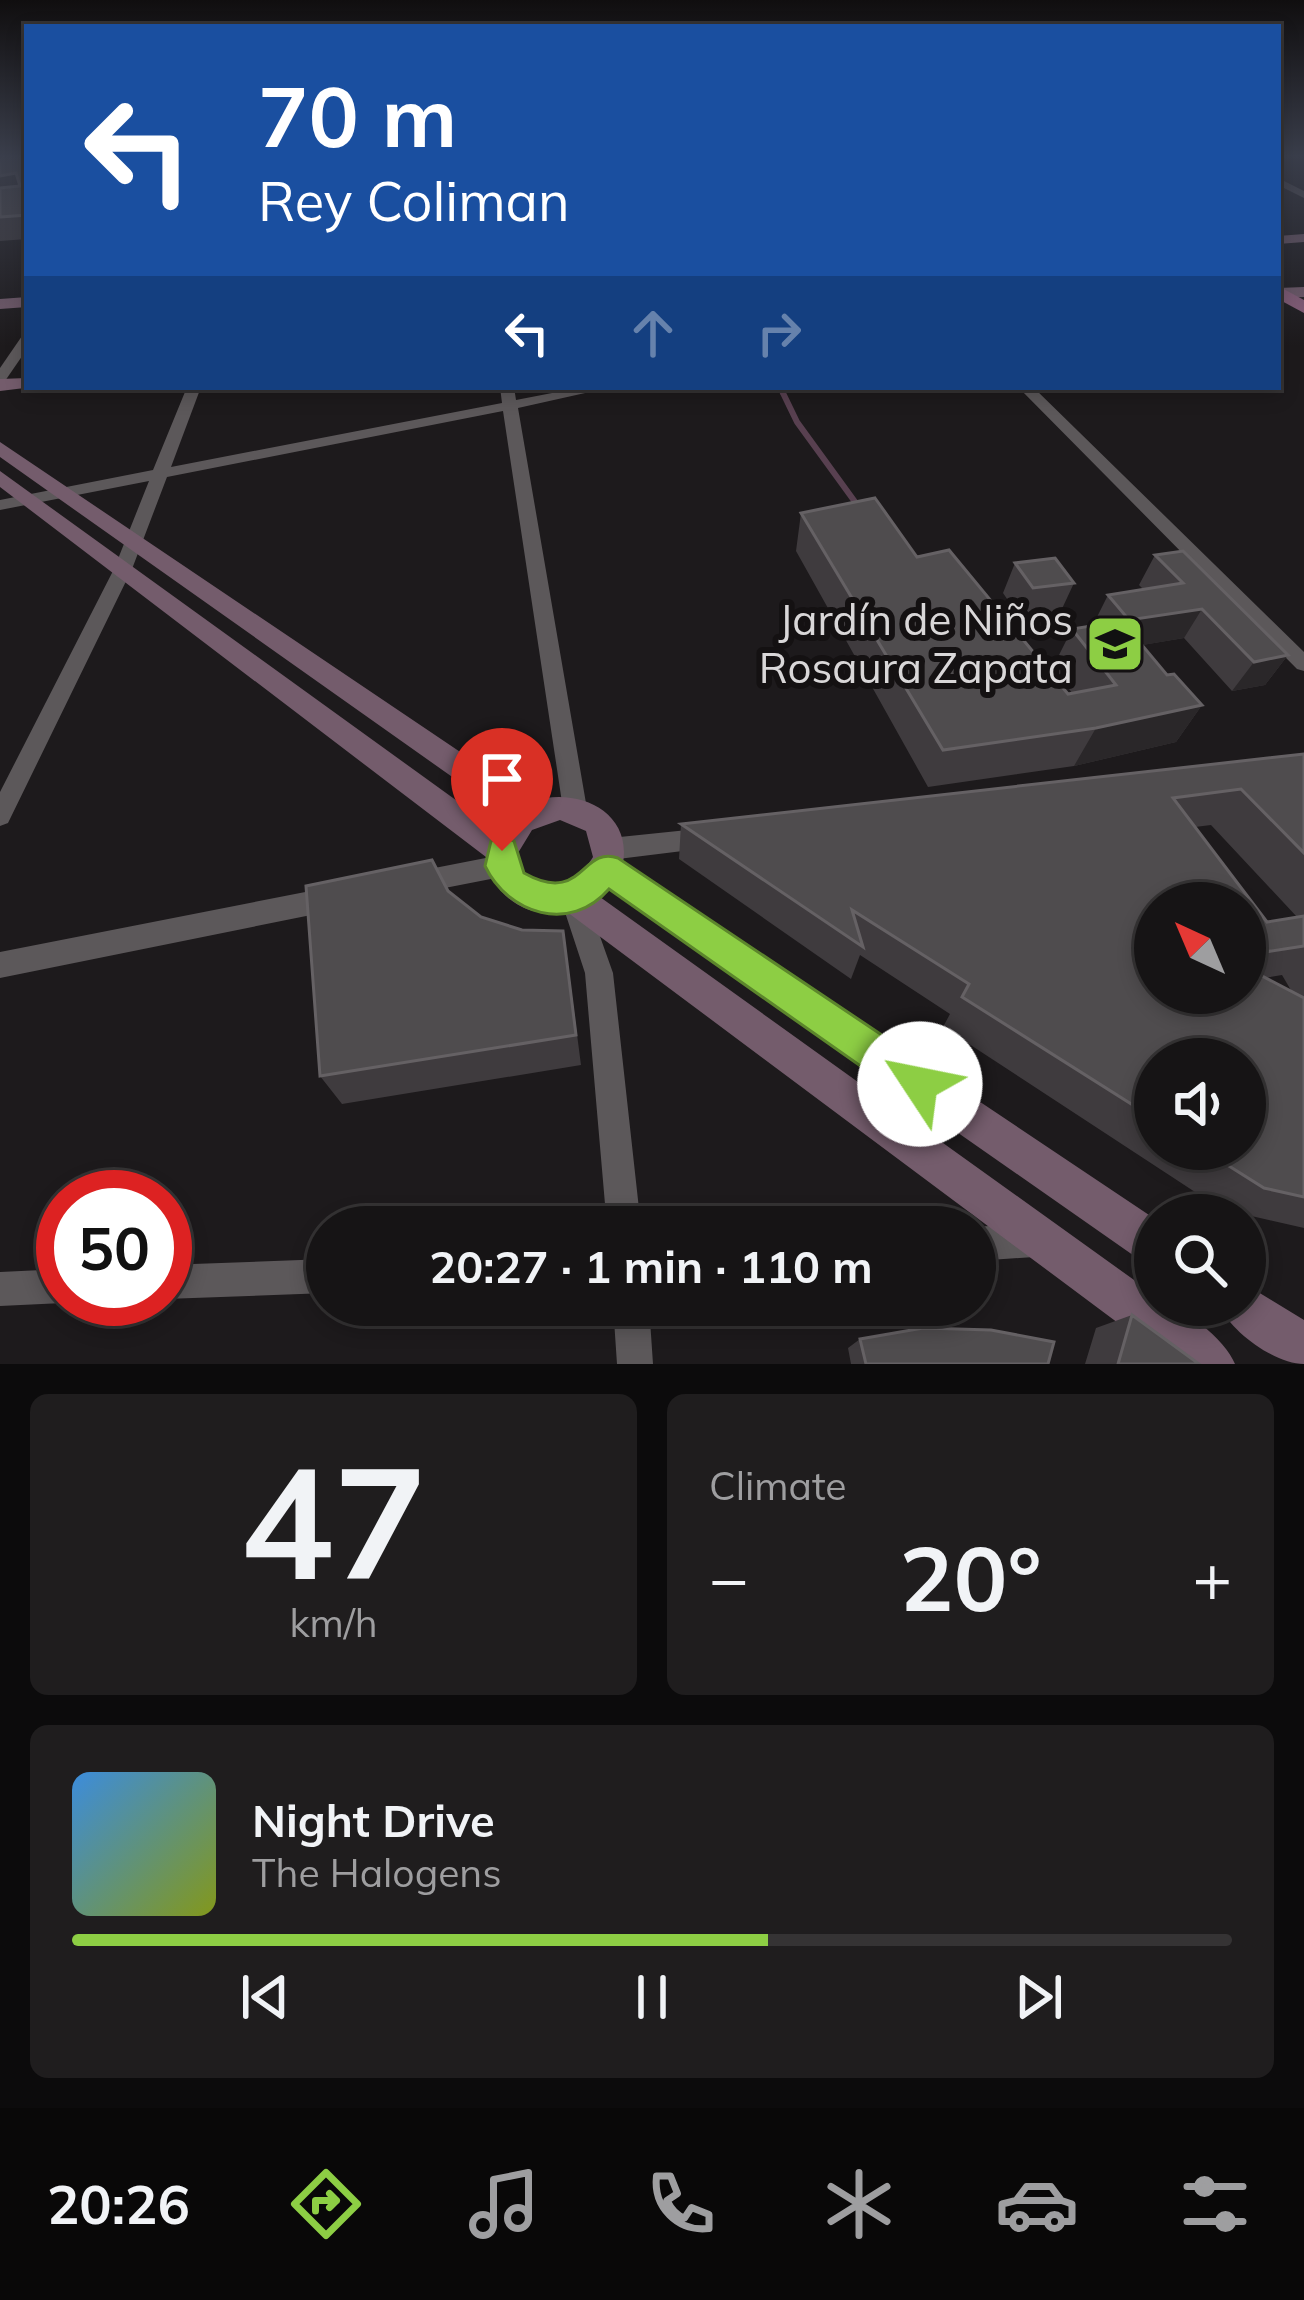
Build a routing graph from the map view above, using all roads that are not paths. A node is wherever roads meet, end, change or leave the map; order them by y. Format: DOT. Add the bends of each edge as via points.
graph roads {
  1 [pos="24,344"];
  2 [pos="0,381"];
  3 [pos="193,390"];
  4 [pos="569,390"];
  5 [pos="1028,390"];
  6 [pos="508,395"];
  7 [pos="0,448"];
  8 [pos="164,474"];
  9 [pos="0,478"];
  10 [pos="64,493"];
  11 [pos="30,500"];
  12 [pos="0,506"];
  13 [pos="132,540"];
  14 [pos="123,568"];
  15 [pos="1304,664"];
  16 [pos="575,809"];
  17 [pos="529,815"];
  18 [pos="0,816"];
  19 [pos="726,836"];
  20 [pos="502,858"];
  21 [pos="608,859"];
  22 [pos="573,897"];
  23 [pos="0,965"];
  24 [pos="622,1206"];
  25 [pos="1134,1230"];
  26 [pos="1042,1240"];
  27 [pos="996,1243"];
  28 [pos="306,1277"];
  29 [pos="192,1281"];
  30 [pos="36,1287"];
  31 [pos="0,1288"];
  32 [pos="1266,1322"];
  33 [pos="632,1326"];
  34 [pos="1304,1348"];
  35 [pos="635,1364"];
  36 [pos="1212,1364"];
  1 -- 2 [label="street"];
  3 -- 8 [label="street"];
  4 -- 6 [label="street"];
  5 -- 15 [label="street"];
  6 -- 8 [label="street"];
  6 -- 16 [label="street"];
  7 -- 10 [label="main road"];
  8 -- 10 [label="street"];
  8 -- 13 [label="street"];
  9 -- 11 [label="main road"];
  10 -- 11 [label="street"];
  10 -- 13 [label="main road"];
  11 -- 12 [label="street"];
  11 -- 14 [label="main road"];
  13 -- 14 [label="street"];
  13 -- 17 [label="main road"];
  14 -- 18 [label="street"];
  14 -- 20 [label="main road"];
  16 -- 17 [label="main road"];
  16 -- 21 [label="main road" via="600,824"];
  17 -- 20 [label="main road"];
  19 -- 21 [label="street"];
  20 -- 22 [label="main road" via="524,893"];
  20 -- 23 [label="street"];
  21 -- 22 [label="main road"];
  21 -- 25 [label="main road"];
  22 -- 24 [label="street" via="599,973"];
  22 -- 26 [label="main road"];
  26 -- 27 [label="street"];
  26 -- 36 [label="main road"];
  28 -- 29 [label="street"];
  30 -- 31 [label="street"];
  32 -- 34 [label="main road"];
  33 -- 35 [label="street"];
}
